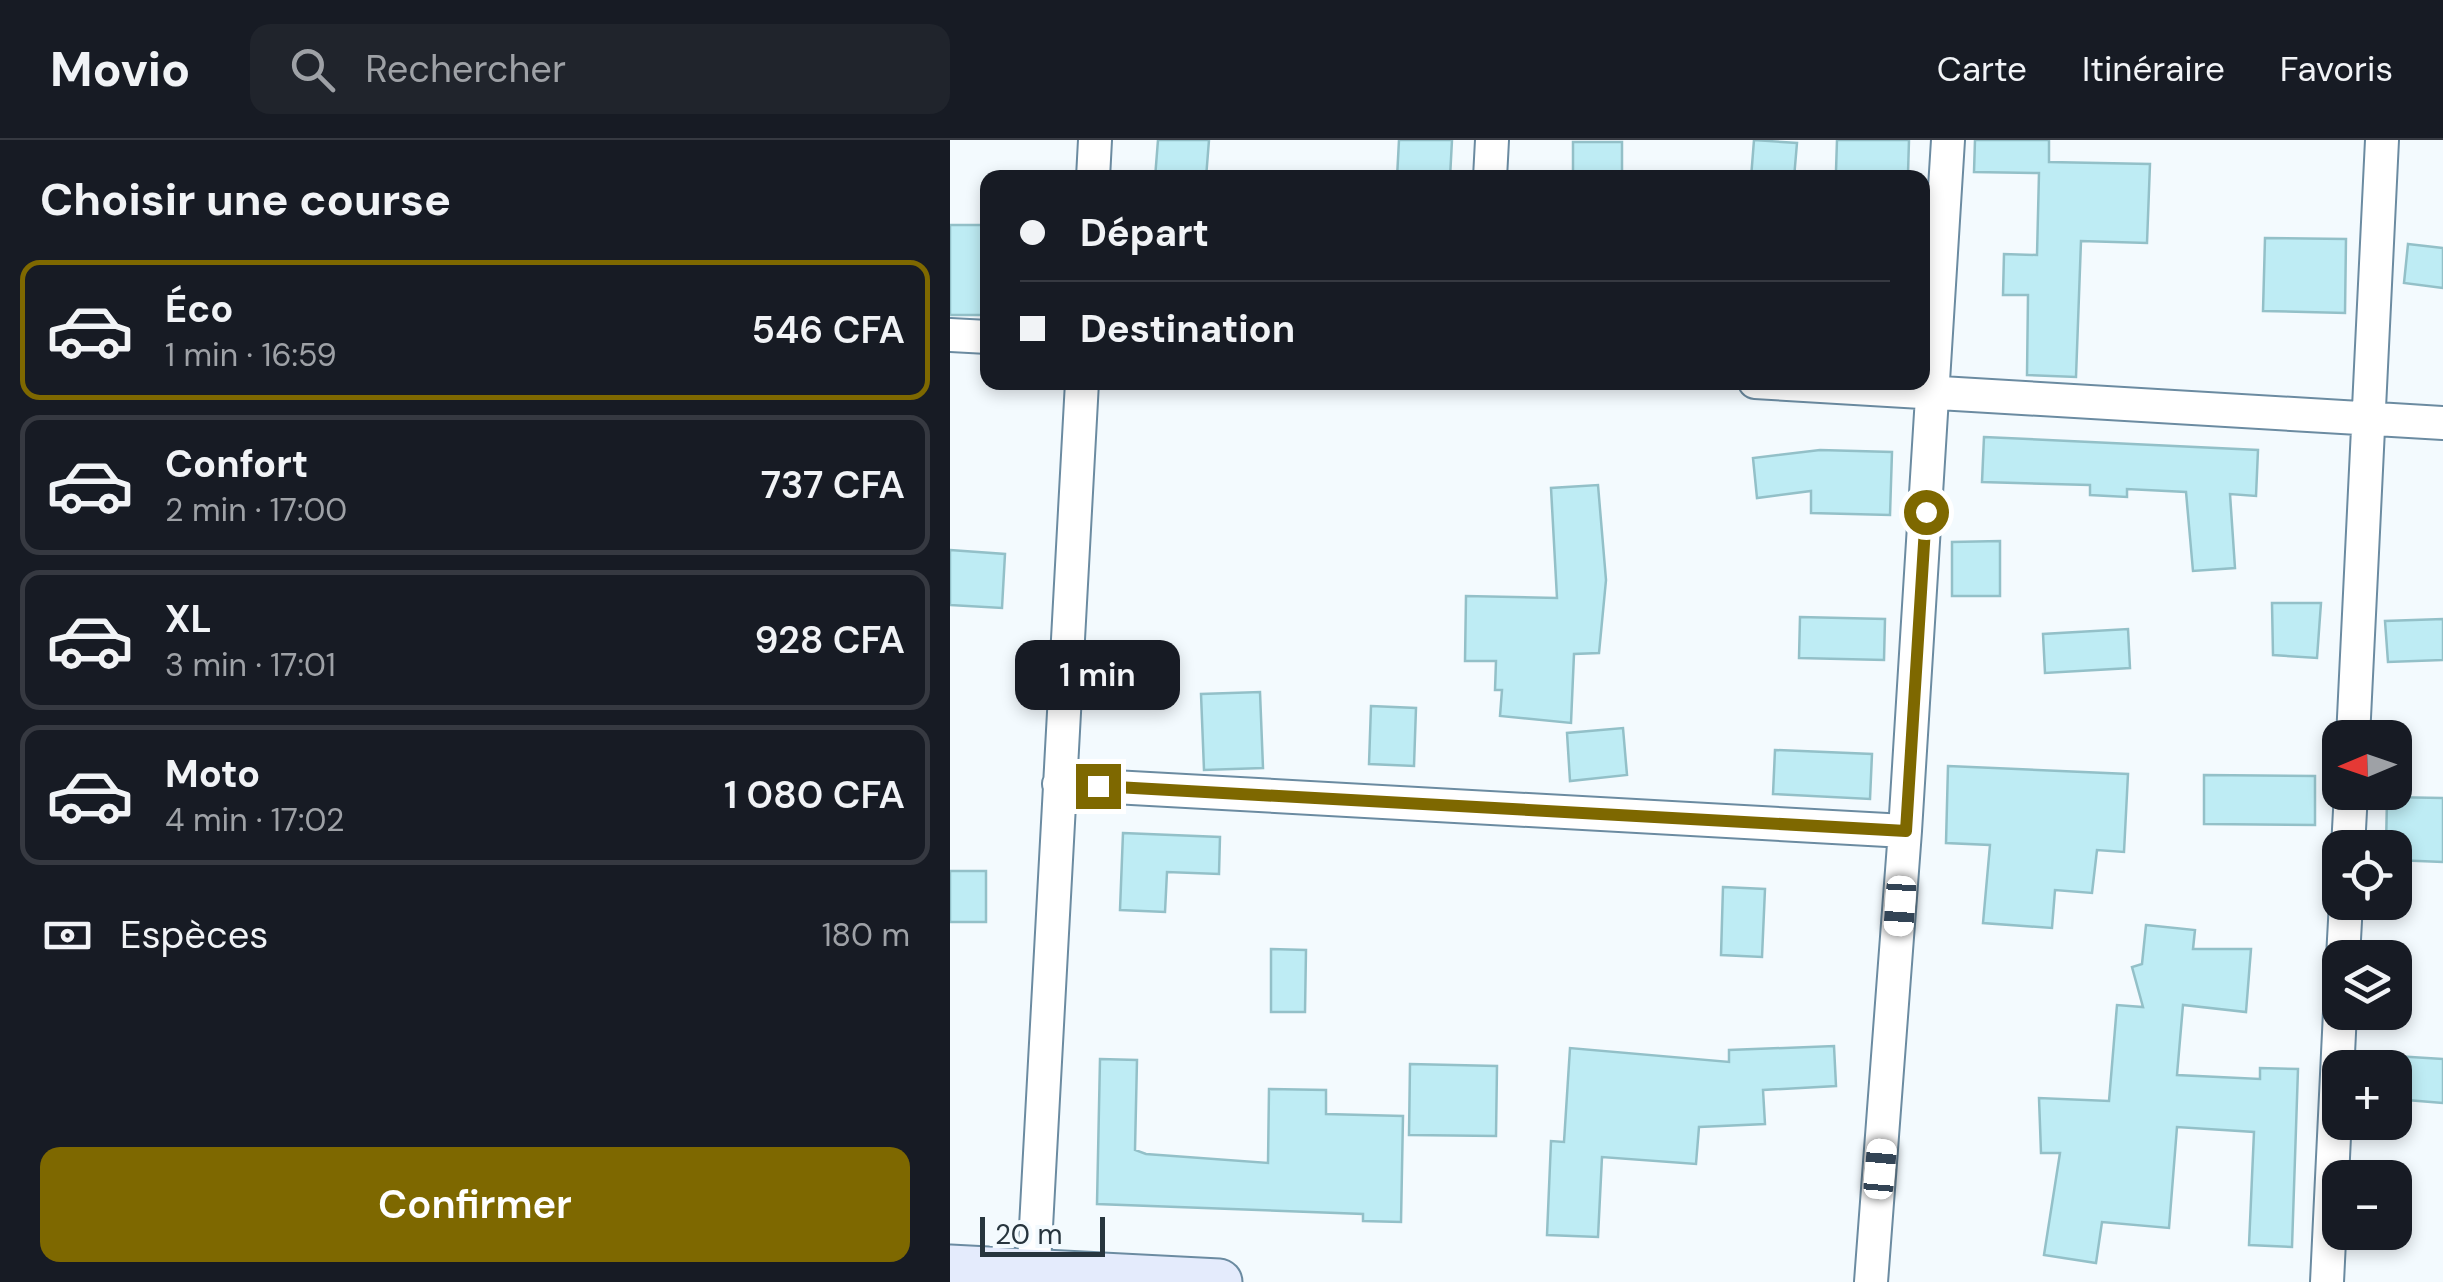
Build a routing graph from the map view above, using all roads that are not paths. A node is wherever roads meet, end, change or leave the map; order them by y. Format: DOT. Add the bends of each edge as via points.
graph roads {
  1 [pos="1095,140"];
  2 [pos="1492,140"];
  3 [pos="1948,140"];
  4 [pos="2382,140"];
  5 [pos="1093,170"];
  6 [pos="1490,170"];
  7 [pos="950,335"];
  8 [pos="980,337"];
  9 [pos="1082,390"];
  10 [pos="1885,390"];
  11 [pos="1934,393"];
  12 [pos="2369,418"];
  13 [pos="2443,423"];
  14 [pos="2355,720"];
  15 [pos="1060,784"];
  16 [pos="1906,831"];
  17 [pos="2339,1030"];
  18 [pos="950,1268"];
  19 [pos="1033,1277"];
  20 [pos="1219,1282"];
  21 [pos="1871,1282"];
  22 [pos="2327,1282"];
  1 -- 5 [label="street"];
  2 -- 6 [label="street"];
  3 -- 11 [label="street"];
  4 -- 12 [label="street"];
  7 -- 8 [label="street"];
  9 -- 15 [label="street"];
  10 -- 11 [label="street"];
  11 -- 12 [label="street"];
  11 -- 16 [label="street"];
  12 -- 13 [label="street"];
  12 -- 14 [label="street"];
  15 -- 16 [label="street"];
  15 -- 19 [label="street"];
  16 -- 21 [label="street"];
  17 -- 22 [label="street"];
  18 -- 19 [label="main road"];
  19 -- 20 [label="main road"];
}
